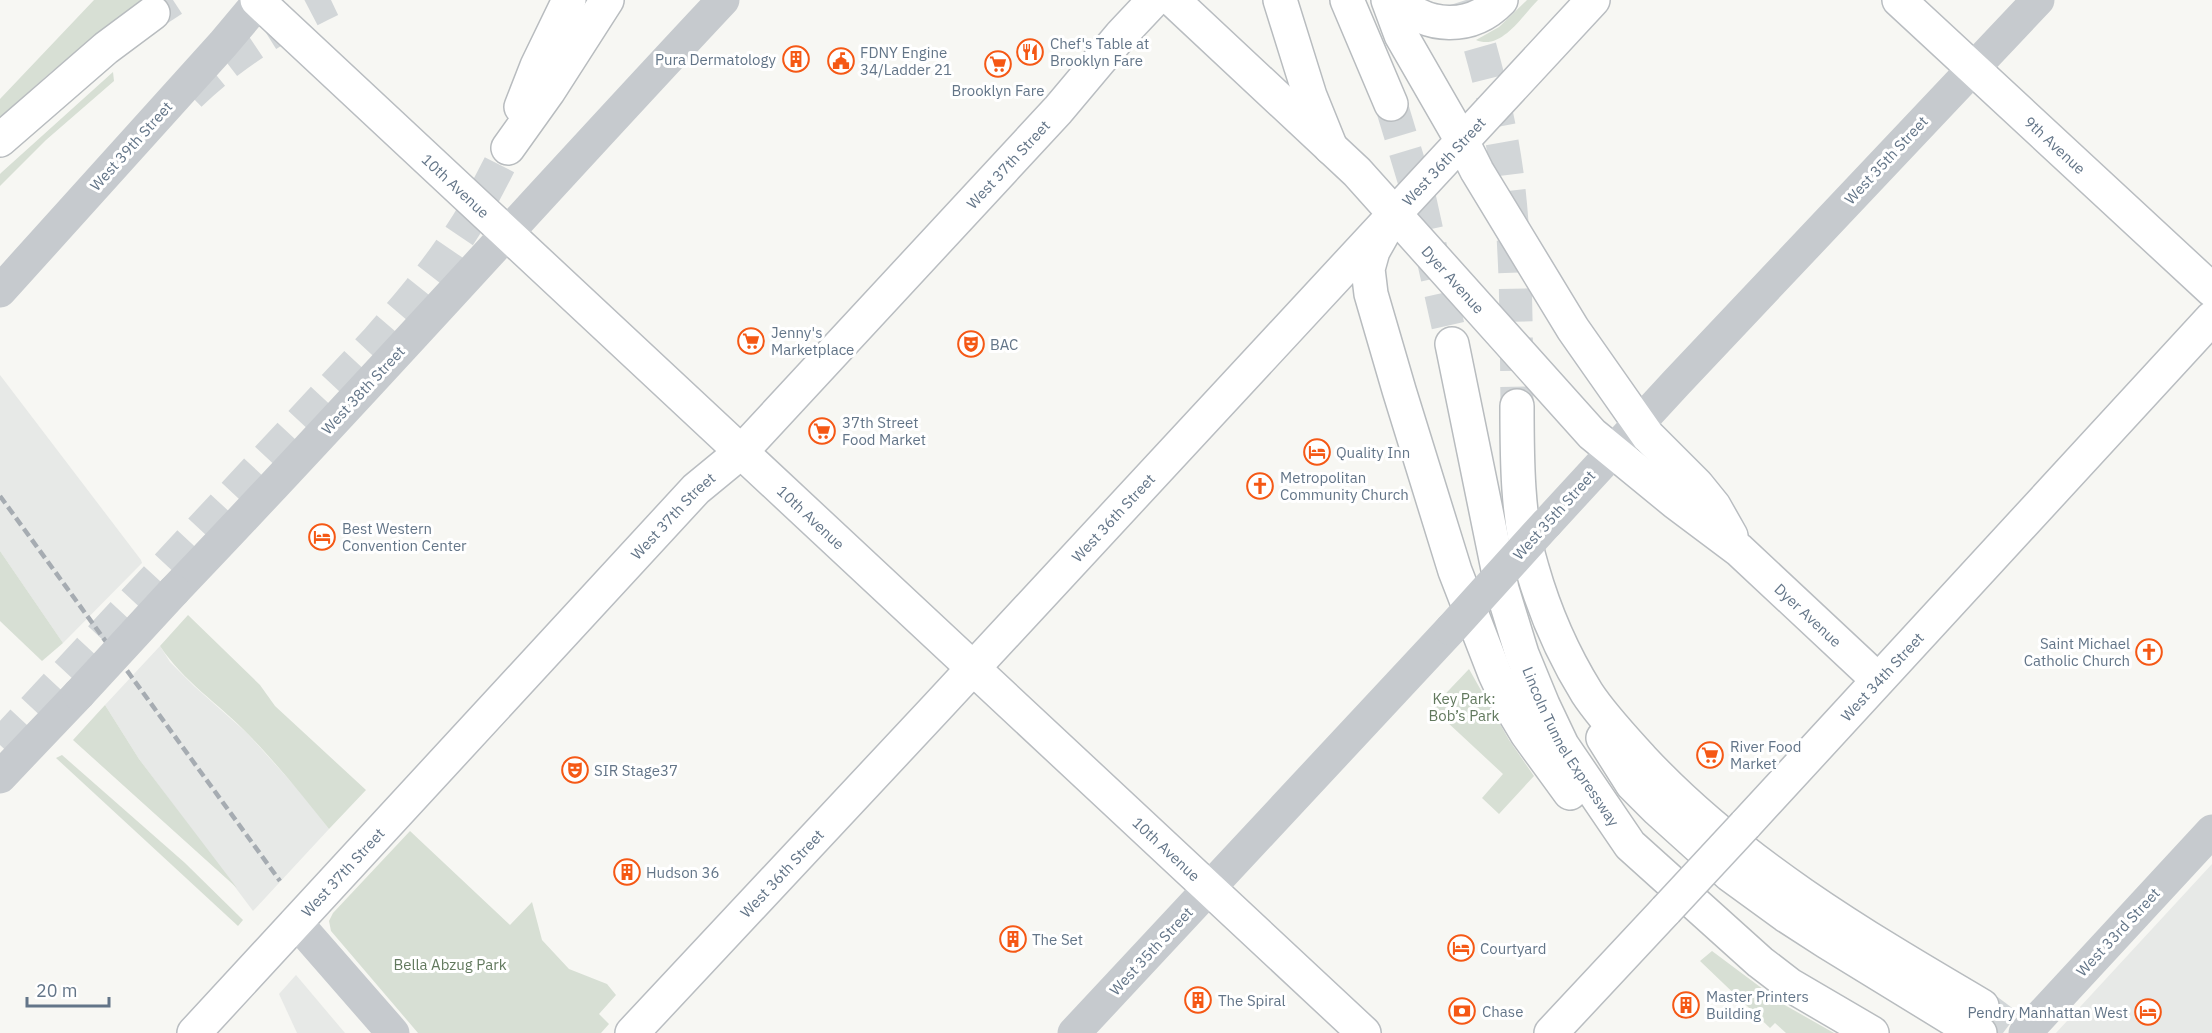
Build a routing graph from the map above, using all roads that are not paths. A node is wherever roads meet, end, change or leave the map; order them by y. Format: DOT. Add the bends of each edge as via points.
graph roads {
  1 [pos="569,0"];
  2 [pos="607,0"];
  3 [pos="723,0"];
  4 [pos="1154,0"];
  5 [pos="1173,0"];
  6 [pos="1280,0"];
  7 [pos="1347,0"];
  8 [pos="1388,0"];
  9 [pos="1397,0"];
  10 [pos="1501,0"];
  11 [pos="1593,0"];
  12 [pos="1899,0"];
  13 [pos="2037,0"];
  14 [pos="258,1"];
  15 [pos="153,13"];
  16 [pos="1972,69"];
  17 [pos="1391,104"];
  18 [pos="0,140"];
  19 [pos="1462,141"];
  20 [pos="1332,148"];
  21 [pos="1394,214"];
  22 [pos="506,234"];
  23 [pos="2212,290"];
  24 [pos="0,291"];
  25 [pos="2212,318"];
  26 [pos="1452,344"];
  27 [pos="1517,406"];
  28 [pos="1639,424"];
  29 [pos="741,452"];
  30 [pos="1613,452"];
  31 [pos="1739,550"];
  32 [pos="973,668"];
  33 [pos="1878,680"];
  34 [pos="1543,705"];
  35 [pos="0,777"];
  36 [pos="2212,831"];
  37 [pos="1630,845"];
  38 [pos="1209,888"];
  39 [pos="296,921"];
  40 [pos="1981,1020"];
  41 [pos="194,1033"];
  42 [pos="393,1033"];
  43 [pos="632,1033"];
  44 [pos="1074,1033"];
  45 [pos="1364,1033"];
  46 [pos="1551,1033"];
  47 [pos="1872,1033"];
  48 [pos="1942,1033"];
  49 [pos="2025,1033"];
  1 -- 2 [label="main road" via="526,90 508,148"];
  3 -- 22 [label="street, West 38th Street"];
  4 -- 29 [label="main road, West 37th Street" via="1058,110"];
  5 -- 20 [label="main road, Dyer Avenue"];
  6 -- 20 [label="main road" via="1310,96"];
  7 -- 17 [label="main road"];
  8 -- 19 [label="main road, Dyer Avenue" via="1401,35"];
  9 -- 10 [label="main road" via="1423,18 1445,23 1478,17"];
  11 -- 19 [label="main road, West 36th Street"];
  12 -- 16 [label="main road, 9th Avenue"];
  13 -- 16 [label="street, West 35th Street"];
  14 -- 22 [label="main road, 10th Avenue"];
  14 -- 24 [label="street, West 39th Street"];
  15 -- 18 [label="main road" via="105,48"];
  16 -- 23 [label="main road, 9th Avenue"];
  16 -- 28 [label="street, West 35th Street"];
  19 -- 21 [label="main road, West 36th Street"];
  19 -- 28 [label="main road, Dyer Avenue" via="1556,302"];
  20 -- 21 [label="main road, Dyer Avenue"];
  21 -- 30 [label="main road, Dyer Avenue" via="1592,434"];
  21 -- 32 [label="main road, West 36th Street"];
  21 -- 37 [label="main road" via="1373,251 1368,284 1455,571 1495,674 1527,734 1567,790"];
  22 -- 29 [label="main road, 10th Avenue"];
  22 -- 35 [label="street, West 38th Street, bridge"];
  25 -- 33 [label="main road, West 34th Street"];
  26 -- 34 [label="main road, Lincoln Tunnel Expressway" via="1502,589"];
  27 -- 40 [label="main road" via="1519,477 1531,566 1545,608 1587,693 1600,733 1632,784 1730,875 1785,915 1954,1020"];
  28 -- 30 [label="street, West 35th Street"];
  28 -- 31 [label="main road, Dyer Avenue" via="1714,506"];
  29 -- 32 [label="main road, 10th Avenue"];
  29 -- 39 [label="main road, West 37th Street" via="696,489"];
  30 -- 31 [label="main road, Dyer Avenue"];
  30 -- 38 [label="street, West 35th Street, bridge"];
  31 -- 33 [label="main road, Dyer Avenue"];
  32 -- 38 [label="main road, 10th Avenue"];
  32 -- 43 [label="main road, West 36th Street"];
  33 -- 46 [label="main road, West 34th Street, bridge"];
  34 -- 37 [label="main road, Lincoln Tunnel Expressway" via="1562,745"];
  34 -- 48 [label="main road" via="1638,815 1715,885 1790,939"];
  36 -- 49 [label="street, West 33rd Street"];
  37 -- 47 [label="main road, Lincoln Tunnel Expressway" via="1760,962 1790,985"];
  38 -- 44 [label="street, West 35th Street"];
  38 -- 45 [label="main road, 10th Avenue"];
  39 -- 41 [label="main road, West 37th Street"];
  39 -- 42 [label="street"];
}
